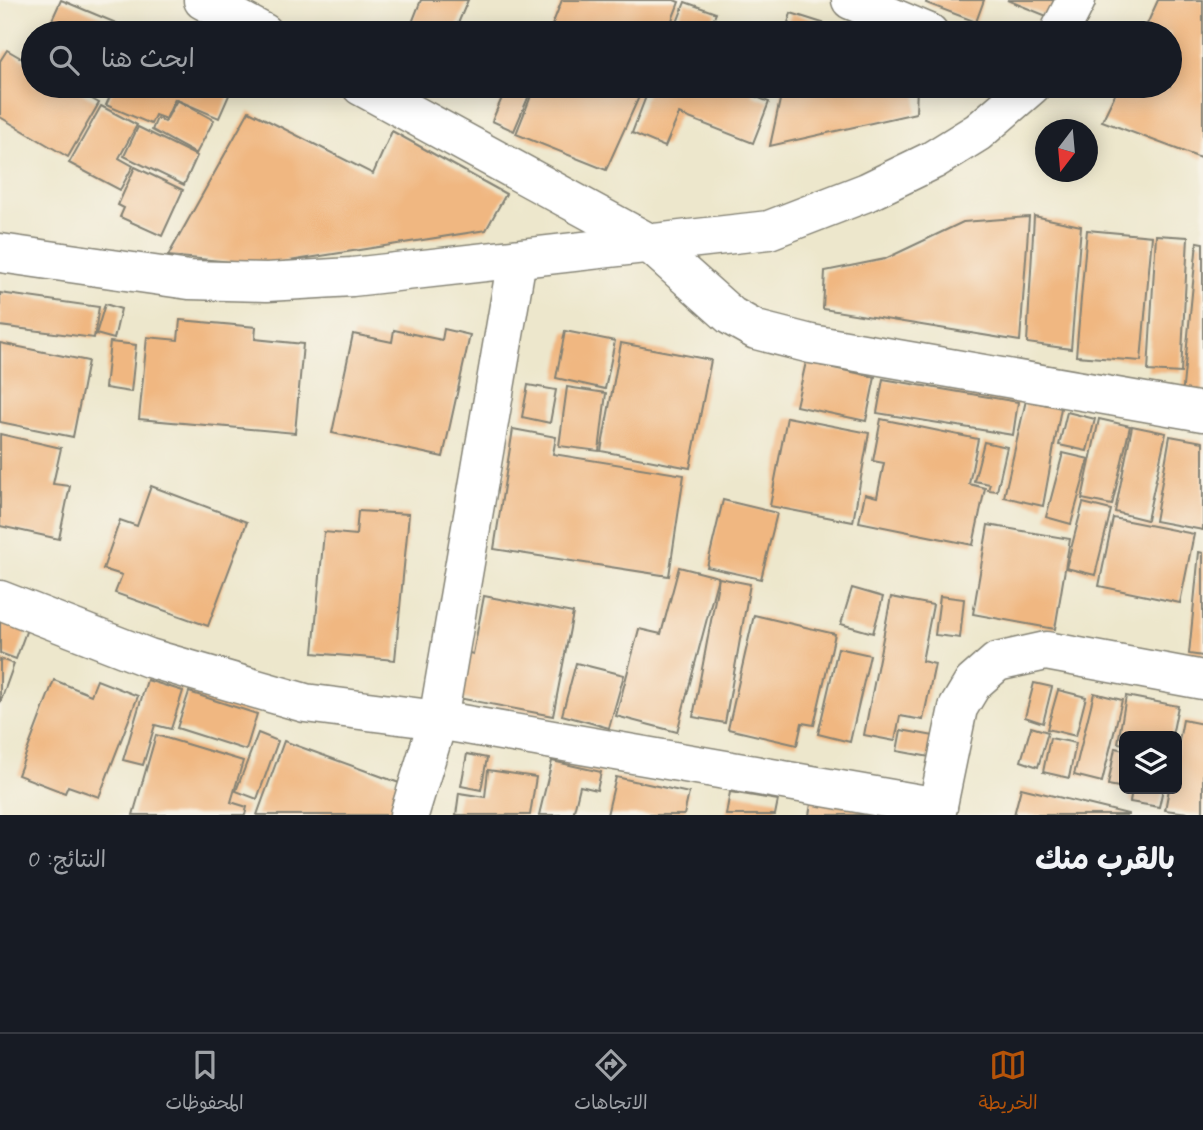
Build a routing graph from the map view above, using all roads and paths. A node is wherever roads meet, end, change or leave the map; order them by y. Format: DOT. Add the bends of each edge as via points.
graph roads {
  1 [pos="203,0"];
  2 [pos="851,0"];
  3 [pos="1076,0"];
  4 [pos="242,21"];
  5 [pos="901,21"];
  6 [pos="1065,21"];
  7 [pos="383,98"];
  8 [pos="1017,98"];
  9 [pos="649,243"];
  10 [pos="0,253"];
  11 [pos="517,259"];
  12 [pos="1203,412"];
  13 [pos="0,600"];
  14 [pos="1203,680"];
  15 [pos="438,720"];
  16 [pos="937,811"];
  17 [pos="409,815"];
  1 -- 4 [label="street"];
  2 -- 5 [label="street"];
  3 -- 6 [label="street"];
  7 -- 9 [label="street"];
  8 -- 9 [label="street" via="978,132 867,192 769,230"];
  9 -- 11 [label="street"];
  9 -- 12 [label="street" via="731,316 785,339"];
  10 -- 11 [label="street" via="188,280 267,282"];
  11 -- 15 [label="street"];
  13 -- 15 [label="street" via="149,658 305,703"];
  14 -- 16 [label="street" via="1046,651 997,662 973,683 958,708"];
  15 -- 16 [label="street"];
  15 -- 17 [label="street"];
}
